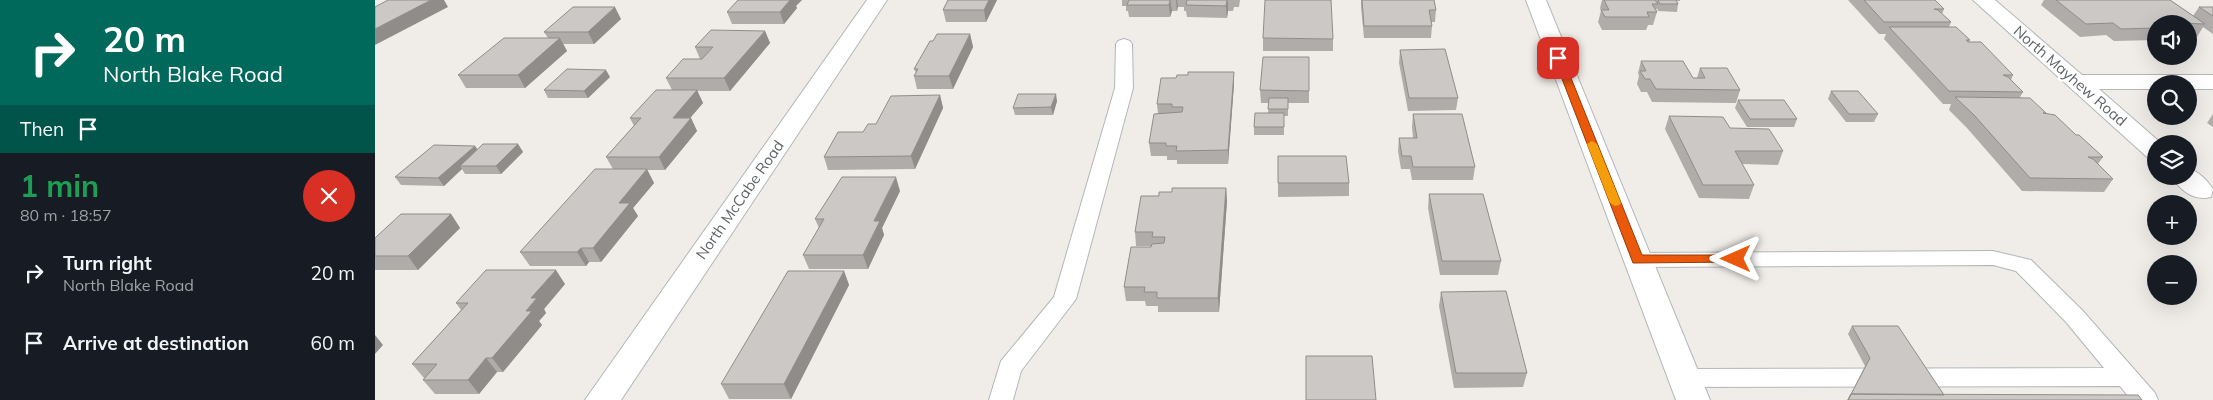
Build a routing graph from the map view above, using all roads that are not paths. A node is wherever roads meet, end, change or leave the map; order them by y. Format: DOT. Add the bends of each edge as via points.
graph roads {
  1 [pos="877,0"];
  2 [pos="1536,0"];
  3 [pos="1983,0"];
  4 [pos="1124,44"];
  5 [pos="2076,82"];
  6 [pos="2213,82"];
  7 [pos="2147,144"];
  8 [pos="1637,260"];
  9 [pos="2126,377"];
  10 [pos="1688,389"];
  11 [pos="603,400"];
  12 [pos="1001,400"];
  13 [pos="2145,400"];
  1 -- 11 [label="street, North McCabe Road"];
  2 -- 8 [label="street"];
  3 -- 5 [label="street, North Mayhew Road"];
  4 -- 12 [label="lane" via="1124,88 1065,299 1010,368"];
  5 -- 6 [label="street"];
  5 -- 7 [label="street, North Mayhew Road"];
  8 -- 9 [label="lane" via="1993,258 2023,265 2074,316"];
  8 -- 10 [label="street"];
  9 -- 10 [label="lane"];
  9 -- 13 [label="lane"];
}
